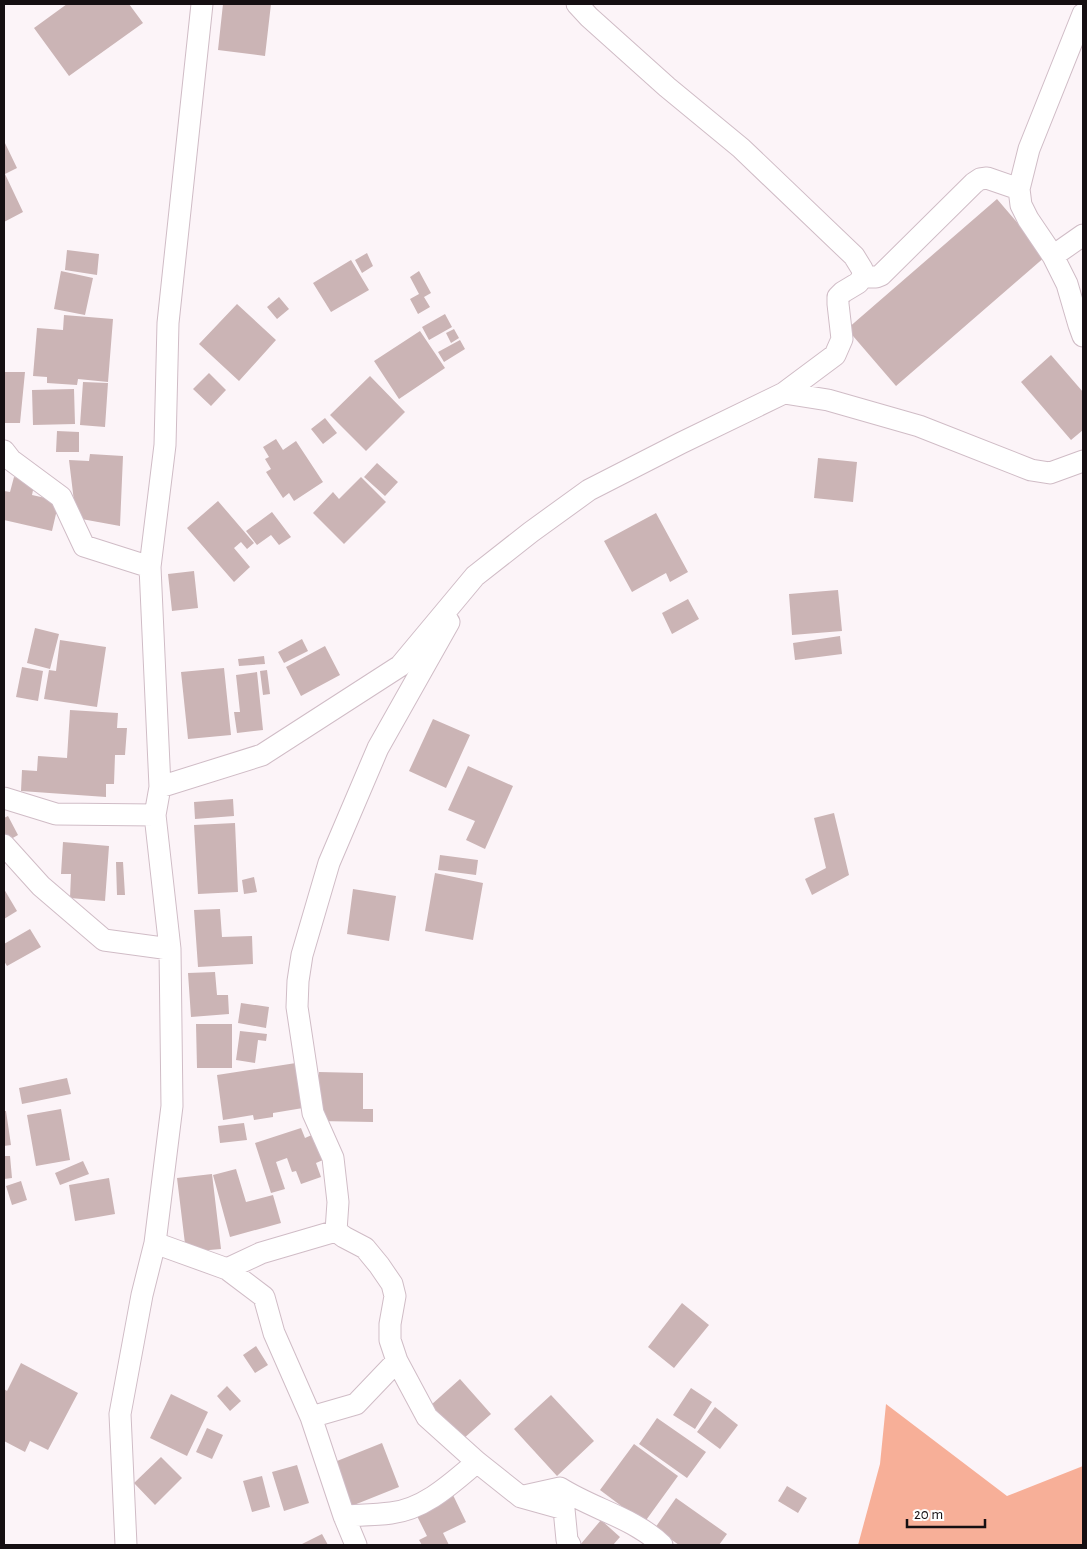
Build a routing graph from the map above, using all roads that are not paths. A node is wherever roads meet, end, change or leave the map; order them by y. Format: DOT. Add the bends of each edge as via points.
graph roads {
  1 [pos="202,4"];
  2 [pos="577,4"];
  3 [pos="1083,14"];
  4 [pos="1019,189"];
  5 [pos="1083,235"];
  6 [pos="1053,256"];
  7 [pos="863,277"];
  8 [pos="1083,336"];
  9 [pos="784,393"];
  10 [pos="4,451"];
  11 [pos="1083,461"];
  12 [pos="150,567"];
  13 [pos="476,576"];
  14 [pos="160,786"];
  15 [pos="4,798"];
  16 [pos="155,815"];
  17 [pos="4,844"];
  18 [pos="170,949"];
  19 [pos="336,1231"];
  20 [pos="155,1243"];
  21 [pos="227,1269"];
  22 [pos="397,1361"];
  23 [pos="311,1417"];
  24 [pos="477,1462"];
  25 [pos="521,1497"];
  26 [pos="344,1516"];
  27 [pos="126,1545"];
  28 [pos="356,1545"];
  29 [pos="570,1545"];
  30 [pos="662,1545"];
  1 -- 12 [label="street" via="168,323 165,445"];
  2 -- 7 [label="street" via="667,87 741,148 854,256"];
  3 -- 4 [label="street" via="1030,149"];
  4 -- 6 [label="street" via="1021,205 1028,220"];
  4 -- 7 [label="street" via="987,178 974,183 881,275"];
  5 -- 6 [label="street"];
  6 -- 8 [label="street" via="1067,284"];
  7 -- 9 [label="street" via="838,297 842,339 835,354"];
  9 -- 11 [label="street" via="828,400 919,426 1031,470 1050,473"];
  9 -- 13 [label="street" via="589,490"];
  10 -- 12 [label="street" via="11,460 61,497 84,546"];
  12 -- 14 [label="street"];
  13 -- 14 [label="street" via="400,666 262,755"];
  13 -- 19 [label="street" via="378,748 329,863 302,955 296,1007 313,1113 333,1158 338,1202"];
  14 -- 16 [label="street"];
  15 -- 16 [label="street" via="56,814"];
  16 -- 18 [label="street"];
  17 -- 18 [label="street" via="41,886 104,940"];
  18 -- 20 [label="street" via="172,1106"];
  19 -- 21 [label="street" via="261,1253"];
  19 -- 22 [label="street" via="364,1248 392,1284 395,1296 390,1340"];
  20 -- 21 [label="street"];
  20 -- 27 [label="street" via="120,1414"];
  21 -- 23 [label="street" via="264,1296 274,1333"];
  22 -- 23 [label="street" via="356,1404"];
  22 -- 24 [label="street" via="426,1417"];
  23 -- 26 [label="street"];
  24 -- 25 [label="street"];
  24 -- 26 [label="street" via="424,1503 393,1513"];
  25 -- 29 [label="street" via="564,1508"];
  25 -- 30 [label="street" via="560,1488 651,1534"];
  26 -- 28 [label="street"];
}
